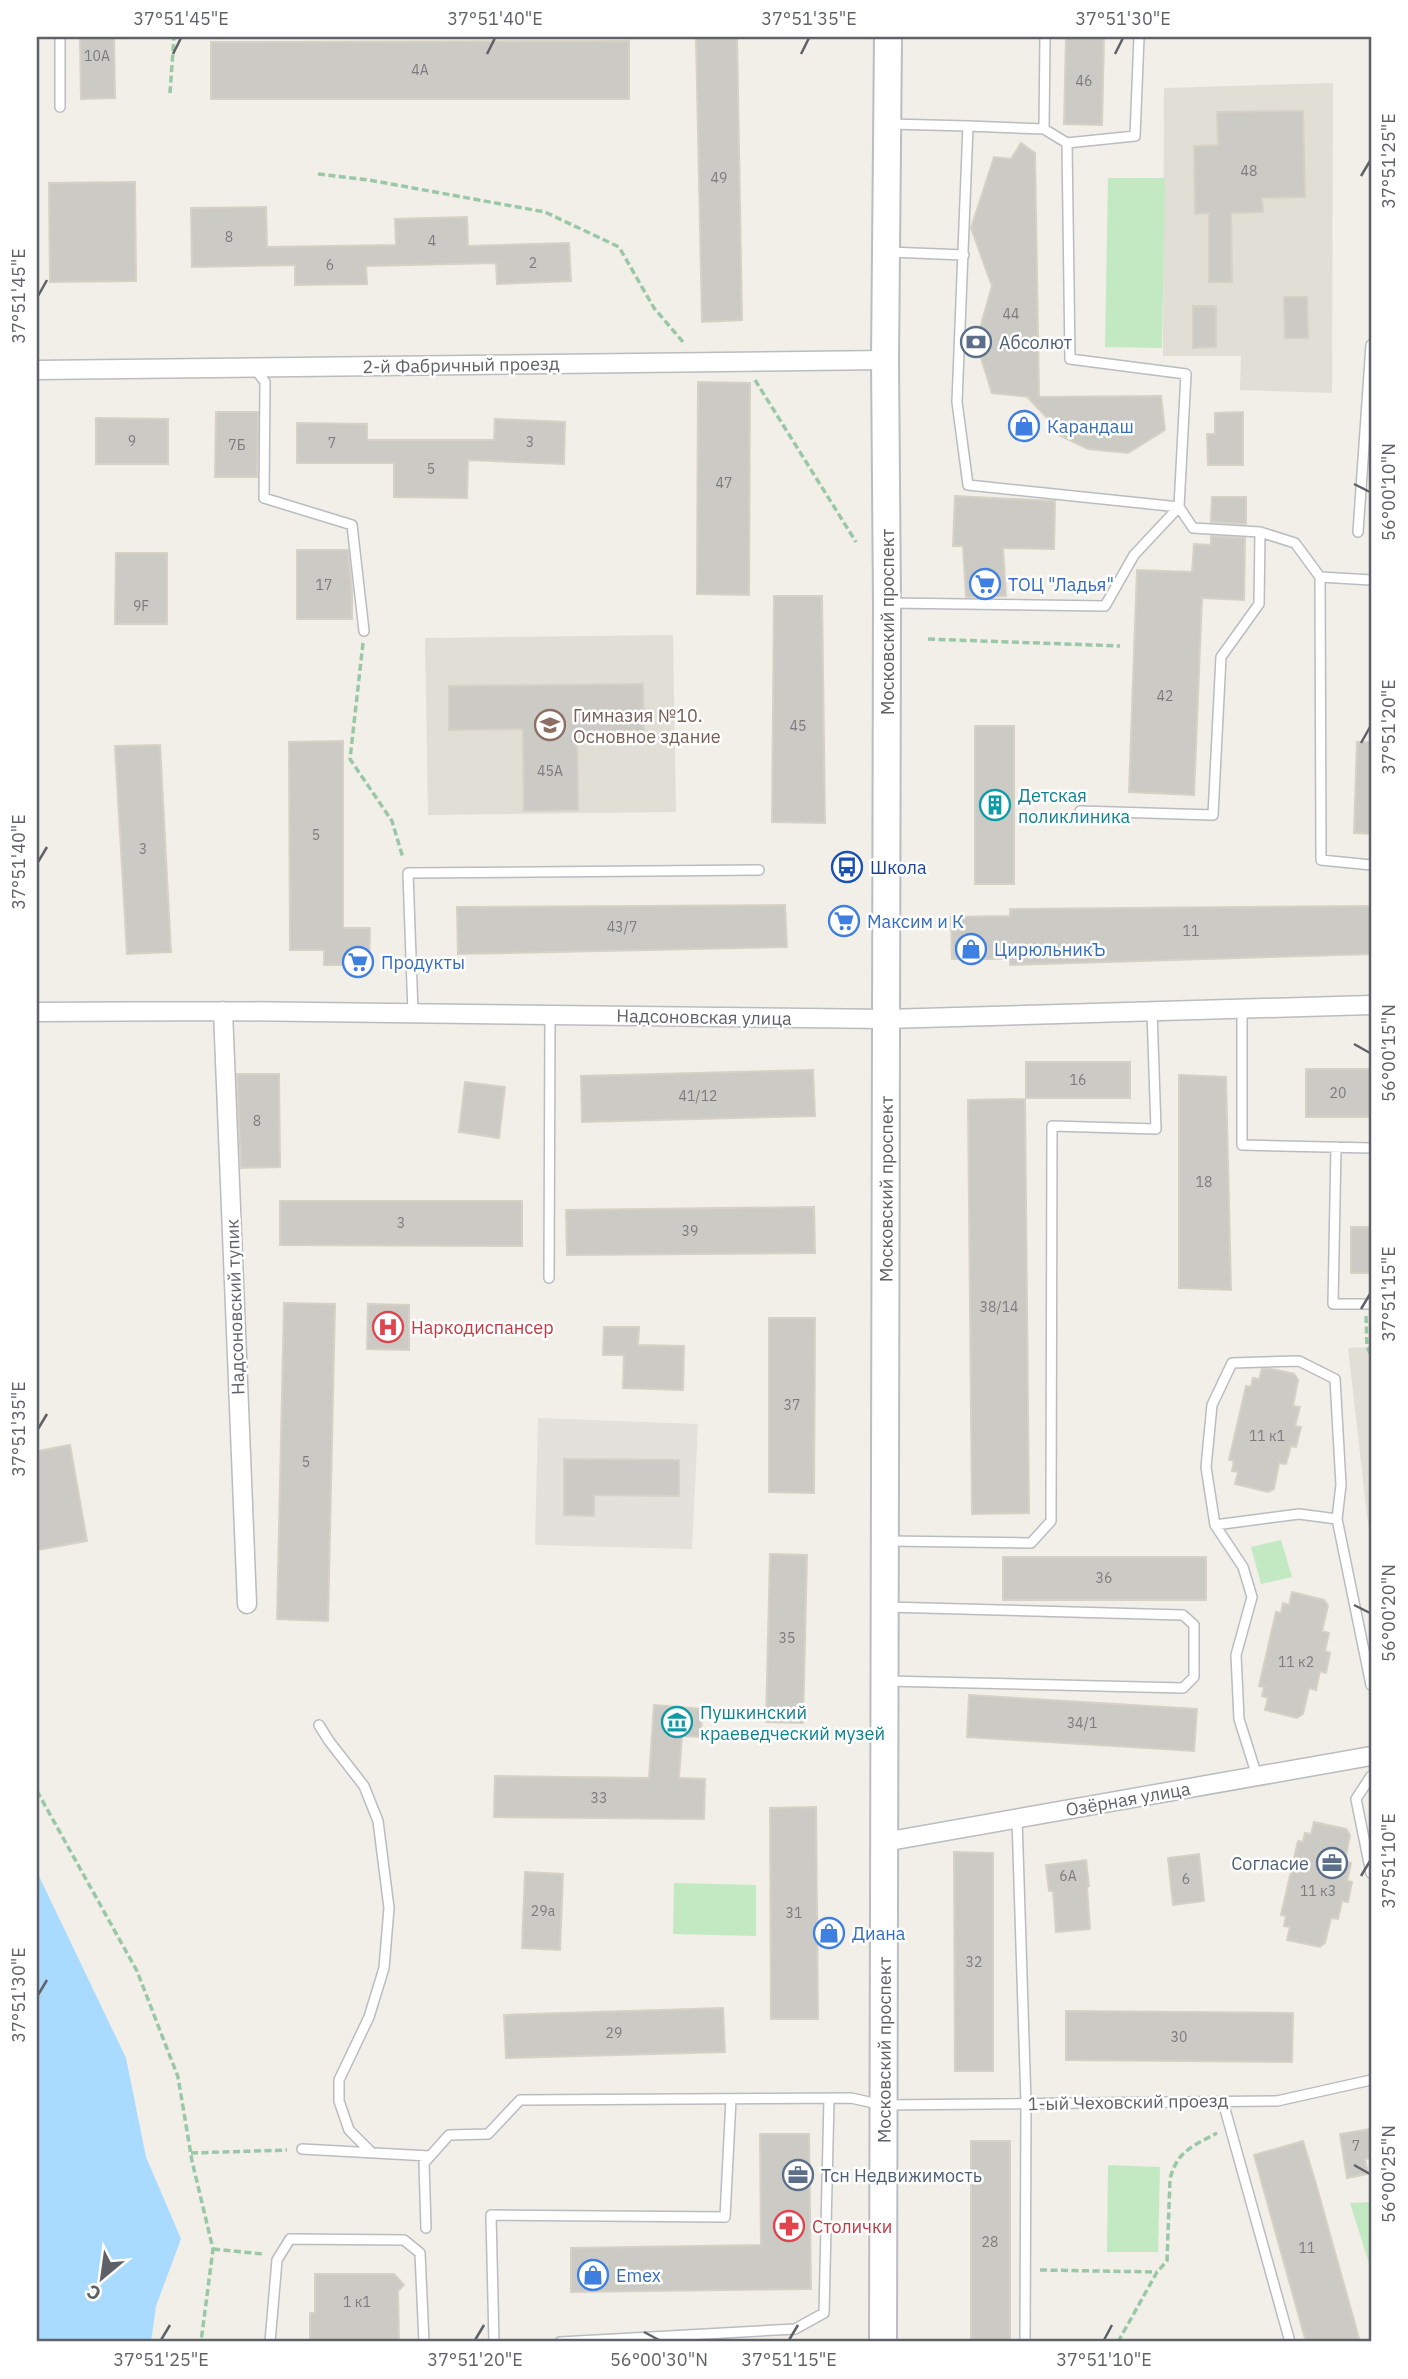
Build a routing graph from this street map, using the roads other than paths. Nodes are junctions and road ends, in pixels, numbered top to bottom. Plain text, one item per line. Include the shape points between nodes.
1 (60, 37) edge
2 (888, 37) edge
3 (1045, 37) edge
4 (1139, 37) edge
5 (60, 107) dead end
6 (888, 124) junction
7 (968, 126) junction
8 (1044, 129) junction
9 (1067, 143) junction
10 (887, 252) junction
11 (964, 255) junction
12 (1371, 345) edge
13 (886, 360) junction
14 (253, 368) junction
15 (37, 370) edge
16 (1179, 507) junction
17 (1358, 532) dead end
18 (1260, 533) junction
19 (1320, 577) junction
20 (1371, 580) edge
21 (887, 603) junction
22 (364, 631) road end
23 (1080, 811) dead end
24 (1371, 864) edge
25 (758, 870) dead end
26 (1371, 1005) edge
27 (1242, 1009) junction
28 (223, 1011) junction
29 (37, 1012) edge
30 (1152, 1012) junction
31 (413, 1013) junction
32 (550, 1015) junction
33 (886, 1018) junction
34 (1336, 1147) junction
35 (1371, 1148) edge
36 (549, 1278) dead end
37 (1369, 1304) edge
38 (1337, 1519) junction
39 (1215, 1525) junction
40 (885, 1541) junction
41 (247, 1604) dead end
42 (884, 1607) junction
43 (884, 1681) junction
44 (1371, 1685) edge
45 (319, 1725) dead end
46 (1371, 1756) edge
47 (1257, 1776) junction
48 (1371, 1776) edge
49 (1017, 1818) junction
50 (884, 1842) junction
51 (1371, 1873) edge
52 (1371, 2080) edge
53 (731, 2099) junction
54 (828, 2099) junction
55 (1223, 2102) junction
56 (1026, 2103) junction
57 (883, 2105) junction
58 (302, 2149) road end
59 (372, 2153) junction
60 (429, 2156) junction
61 (426, 2228) dead end
62 (741, 2337) edge
63 (270, 2342) edge
64 (424, 2342) edge
65 (494, 2342) edge
66 (560, 2342) edge
67 (883, 2342) edge
68 (1024, 2342) edge
69 (1290, 2342) edge

1 - 5 lane
2 - 6 main road, Московский проспект
3 - 8 lane
4 - 9 lane via 1135,136
6 - 7 lane
6 - 10 main road, Московский проспект
7 - 8 lane
7 - 11 lane
8 - 9 lane
9 - 16 lane via 1070,359 1186,374
10 - 11 lane
10 - 13 main road, Московский проспект
11 - 16 lane via 957,402 968,485
12 - 17 lane
13 - 14 street, 2-й Фабричный проезд
13 - 21 main road, Московский проспект
14 - 15 street, 2-й Фабричный проезд
14 - 22 lane via 265,382 264,498 352,525
16 - 18 lane via 1193,528
16 - 21 lane via 1134,555 1105,606
18 - 19 lane via 1295,543
18 - 23 lane via 1259,604 1221,657 1213,816
19 - 20 lane
19 - 24 lane via 1321,860
21 - 33 main road, Московский проспект
25 - 31 lane via 408,873
26 - 27 street, Надсоновская улица
27 - 30 street, Надсоновская улица
27 - 34 lane via 1242,1146
28 - 29 street, Надсоновская улица
28 - 31 street, Надсоновская улица
28 - 41 street, Надсоновский тупик
30 - 33 street, Надсоновская улица
30 - 40 lane via 1156,1129 1052,1126 1051,1521 1031,1543
31 - 32 street, Надсоновская улица
32 - 33 street, Надсоновская улица
32 - 36 lane
33 - 40 main road, Московский проспект
34 - 35 lane
34 - 37 lane via 1333,1304
38 - 39 lane via 1300,1514
38 - 39 lane via 1341,1485 1335,1379 1299,1361 1232,1363 1212,1405 1206,1467
38 - 44 lane
39 - 47 lane via 1243,1567 1252,1597 1236,1656 1239,1719
40 - 42 main road, Московский проспект
42 - 43 main road, Московский проспект
42 - 43 lane via 1183,1615 1194,1625 1194,1677 1184,1688
43 - 50 main road, Московский проспект
45 - 59 lane via 364,1786 378,1822 388,1908 384,1968 369,2017 339,2080 339,2101 349,2130
46 - 47 street, Озёрная улица
47 - 49 street, Озёрная улица
48 - 51 lane via 1356,1799
49 - 50 street, Озёрная улица
49 - 56 lane
50 - 57 main road, Московский проспект
52 - 55 lane, 1-ый Чеховский проезд via 1277,2101
53 - 54 lane, 1-ый Чеховский проезд
53 - 60 lane, 1-ый Чеховский проезд via 520,2099 488,2134 449,2135
53 - 65 lane via 725,2217 491,2215
54 - 57 lane, 1-ый Чеховский проезд
54 - 62 lane via 824,2313 795,2329
55 - 56 lane, 1-ый Чеховский проезд
55 - 69 lane
56 - 57 lane, 1-ый Чеховский проезд
56 - 68 lane
57 - 67 main road, Московский проспект
58 - 59 lane
59 - 60 lane
60 - 61 lane via 424,2163
62 - 66 lane
63 - 64 lane via 276,2260 290,2239 404,2239 421,2253

